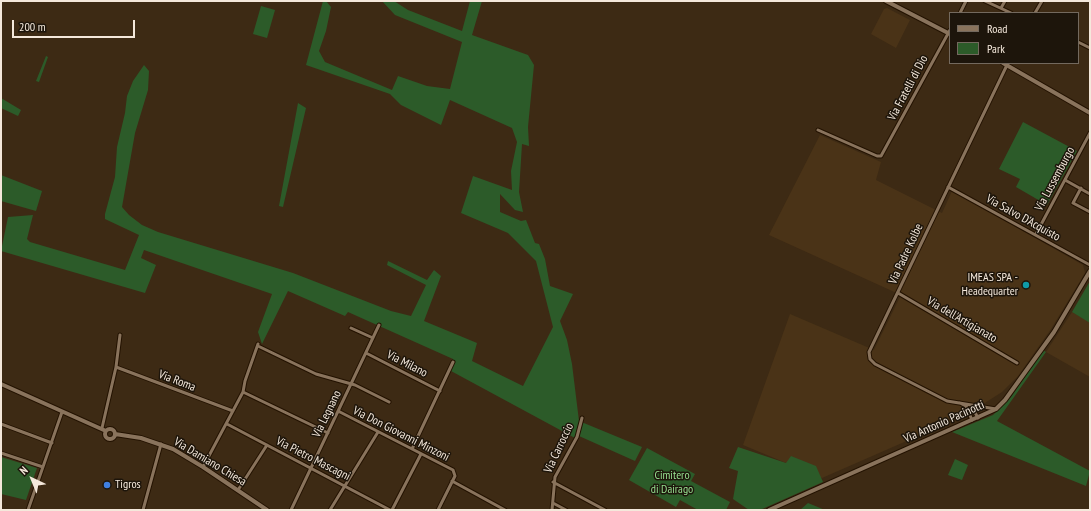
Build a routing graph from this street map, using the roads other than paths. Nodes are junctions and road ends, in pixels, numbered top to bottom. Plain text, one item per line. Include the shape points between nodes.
1 (886, 1) edge
2 (966, 1) edge
3 (984, 1) edge
4 (1005, 1) edge
5 (1042, 1) edge
6 (1001, 8) junction
7 (960, 12) edge
8 (1009, 12) edge
9 (1036, 12) edge
10 (949, 33) edge
11 (1079, 42) edge
12 (1090, 48) edge
13 (1006, 64) edge
14 (1090, 113) edge
15 (818, 130) dead end
16 (1090, 133) edge
17 (1065, 180) junction
18 (948, 187) junction
19 (1081, 188) junction
20 (1090, 194) edge
21 (1090, 212) edge
22 (1036, 234) junction
23 (1090, 265) edge
24 (1090, 271) edge
25 (898, 293) junction
26 (379, 325) dead end
27 (351, 328) dead end
28 (120, 335) dead end
29 (373, 338) junction
30 (366, 354) junction
31 (453, 362) dead end
32 (1017, 363) dead end
33 (116, 367) junction
34 (1, 384) edge
35 (351, 384) junction
36 (440, 391) junction
37 (243, 392) junction
38 (389, 402) dead end
39 (960, 403) junction
40 (970, 404) junction
41 (996, 409) junction
42 (338, 411) junction
43 (62, 412) junction
44 (233, 412) junction
45 (582, 418) dead end
46 (978, 418) junction
47 (972, 420) junction
48 (1, 424) edge
49 (226, 424) junction
50 (102, 428) junction
51 (106, 431) junction
52 (378, 432) junction
53 (328, 433) junction
54 (115, 434) junction
55 (52, 443) junction
56 (161, 444) junction
57 (267, 445) junction
58 (412, 449) junction
59 (1, 453) edge
60 (421, 454) junction
61 (203, 466) junction
62 (43, 467) junction
63 (311, 468) junction
64 (452, 481) junction
65 (553, 482) junction
66 (345, 485) junction
67 (238, 490) junction
68 (553, 503) junction
69 (28, 510) edge
70 (143, 510) edge
71 (267, 510) edge
72 (290, 510) edge
73 (330, 510) edge
74 (391, 510) edge
75 (438, 510) edge
76 (505, 510) edge
77 (552, 510) edge
78 (566, 510) edge
79 (605, 510) edge
80 (769, 510) edge

1 - 10 street
2 - 7 street
3 - 6 street
4 - 6 street
5 - 9 street
6 - 8 street
10 - 15 street, Via Fratelli di Dio via 881,156
11 - 12 street
13 - 14 street
13 - 18 street, Via Padre Kolbe
16 - 17 street, Via Lussemburgo
17 - 19 street
17 - 22 street, Via Lussemburgo
18 - 22 street, Via Salvo D'Acquisto
18 - 25 street, Via Padre Kolbe
19 - 20 street
19 - 21 street via 1073,203
22 - 23 street, Via Salvo D'Acquisto
24 - 41 street, Via Antonio Pacinotti via 1054,332
25 - 32 street, Via dell'Artigianato
25 - 39 street, Via Padre Kolbe via 869,352 870,359 947,401
26 - 29 street, Via Legnano
27 - 29 street
28 - 33 street
29 - 30 street, Via Legnano
30 - 35 street, Via Legnano
30 - 36 street, Via Milano
31 - 36 street
33 - 44 street, Via Roma
33 - 50 street
34 - 43 street
35 - 37 street via 316,374 258,345
35 - 38 street
35 - 42 street, Via Legnano
36 - 58 street
37 - 44 street
37 - 53 street
39 - 40 street, Via Padre Kolbe
39 - 47 street via 966,406
40 - 41 street, Via Padre Kolbe
40 - 46 street
41 - 46 street, Via Antonio Pacinotti
42 - 52 street, Via Don Giovanni Minzoni
42 - 53 street, Via Legnano
43 - 50 street
43 - 55 street
44 - 49 street
45 - 65 street, Via Carroccio via 577,437
46 - 47 street, Via Antonio Pacinotti
47 - 80 street, Via Antonio Pacinotti
48 - 55 street
49 - 57 street, Via Pietro Mascagni
49 - 61 street
50 - 51 street
51 - 54 street via 112,430
51 - 54 street via 109,439
52 - 58 street, Via Don Giovanni Minzoni
52 - 66 street
53 - 63 street, Via Legnano
54 - 56 street, Via Damiano Chiesa
55 - 62 street
56 - 61 street, Via Damiano Chiesa
56 - 70 street
57 - 63 street, Via Pietro Mascagni
57 - 67 street
58 - 60 street, Via Don Giovanni Minzoni
59 - 62 street
60 - 64 street, Via Don Giovanni Minzoni via 453,470 455,473
60 - 74 street
61 - 67 street, Via Damiano Chiesa
62 - 69 street
63 - 66 street, Via Pietro Mascagni
63 - 72 street, Via Legnano
64 - 75 street
64 - 76 street
65 - 68 street, Via Carroccio
65 - 79 street
66 - 73 street
66 - 74 street, Via Pietro Mascagni
67 - 71 street, Via Damiano Chiesa
68 - 77 street, Via Carroccio
68 - 78 street

